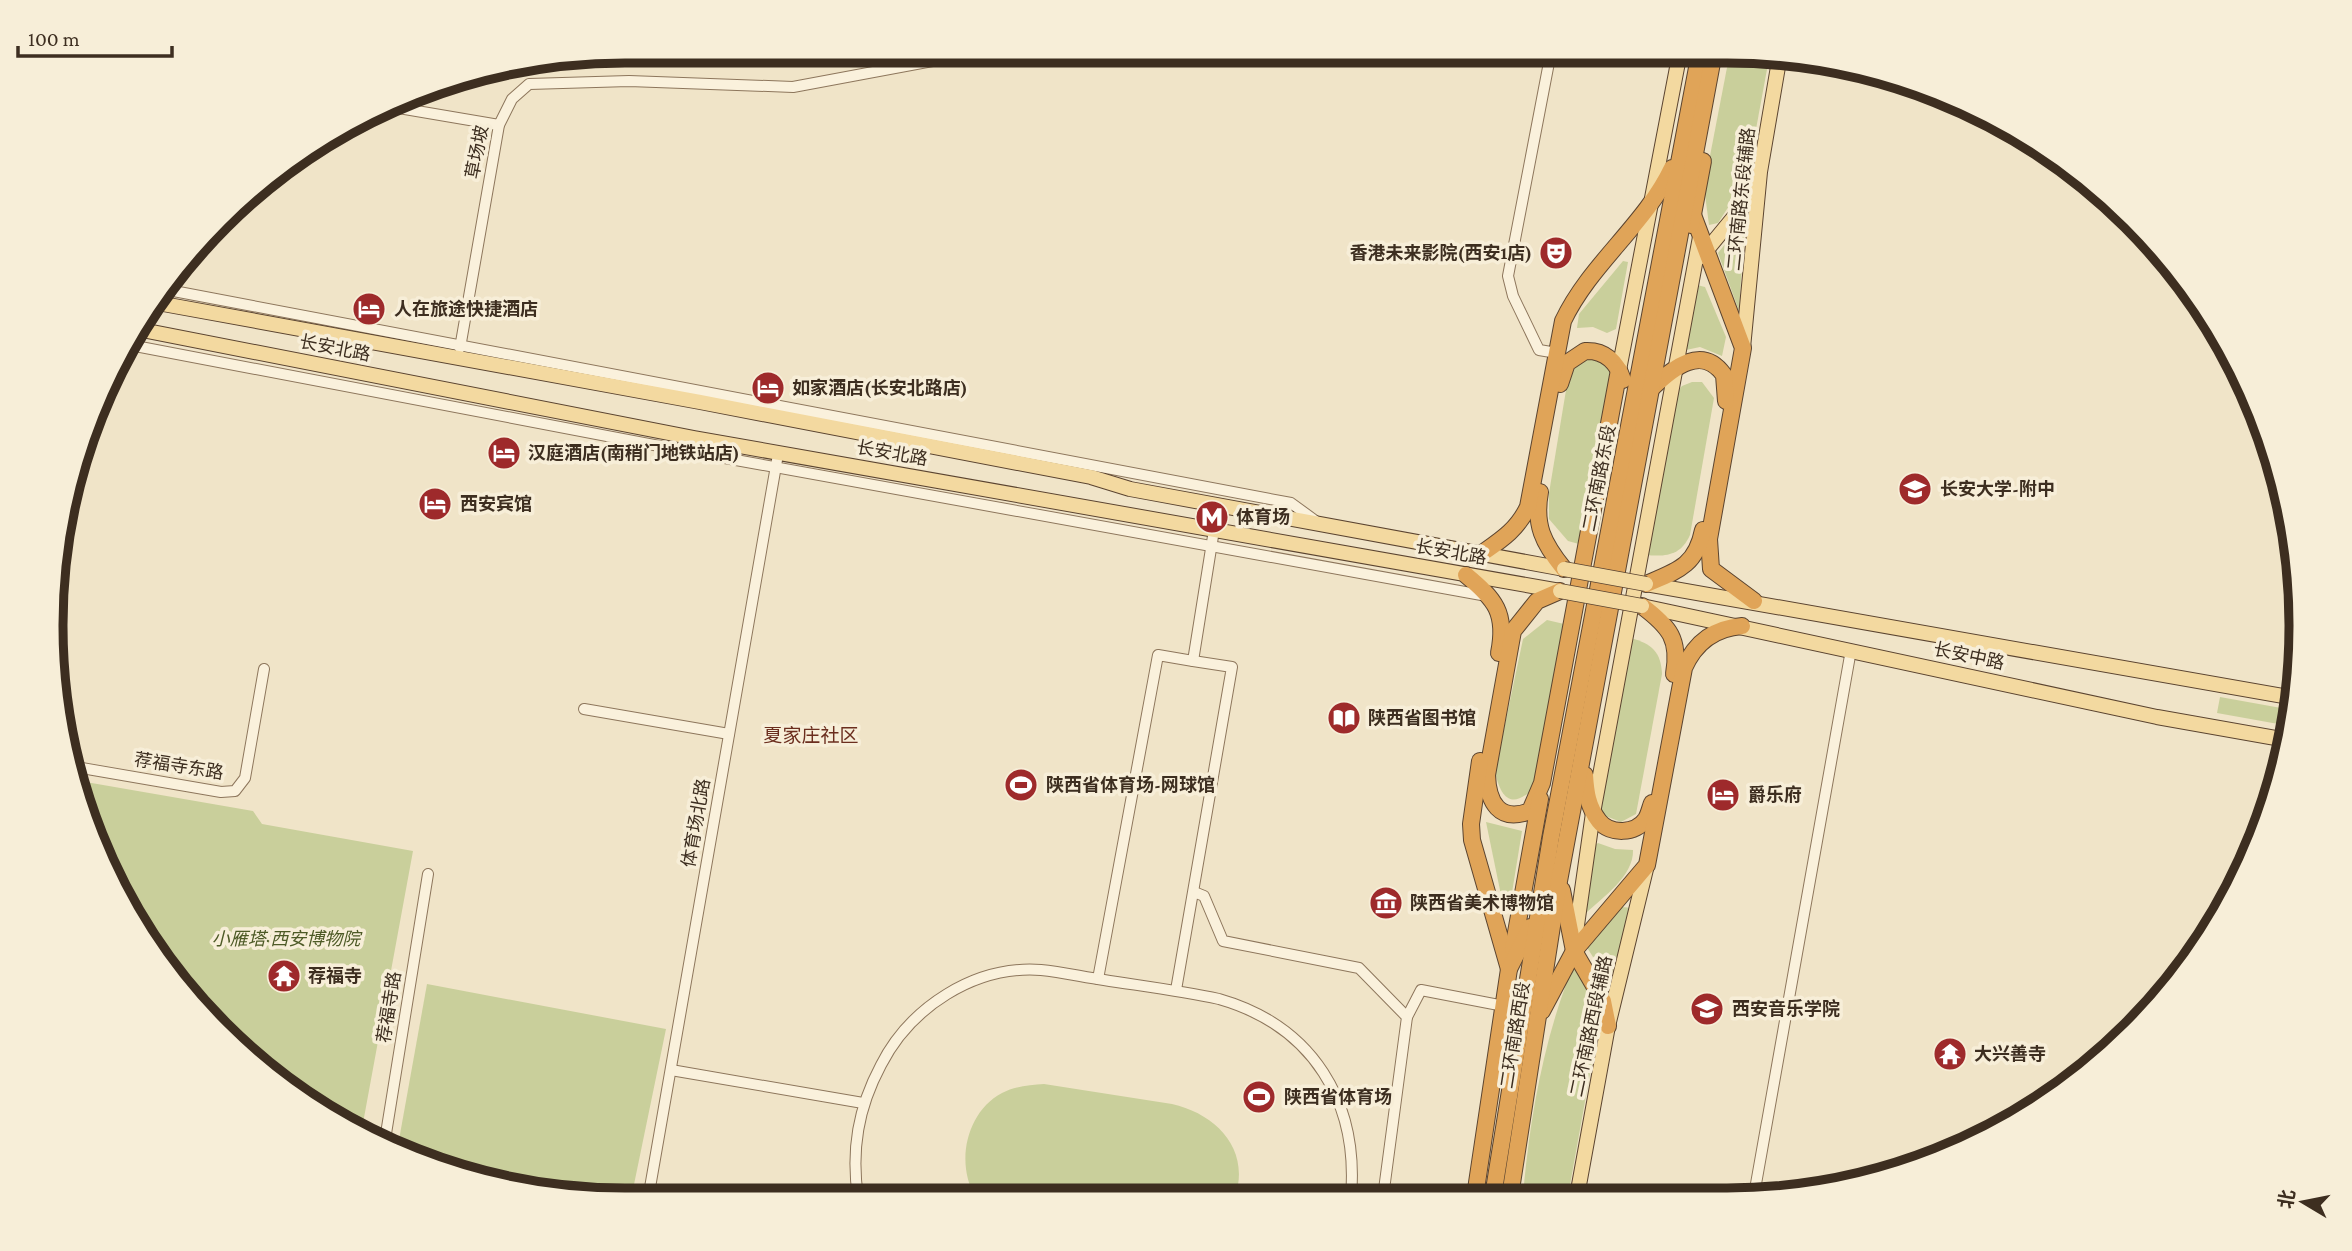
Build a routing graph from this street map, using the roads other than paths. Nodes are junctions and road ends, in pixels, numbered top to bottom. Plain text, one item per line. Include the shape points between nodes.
1 (922, 63) edge
2 (1549, 63) edge
3 (1678, 63) edge
4 (1698, 63) edge
5 (1712, 63) edge
6 (1722, 63) edge
7 (1778, 66) edge
8 (1703, 108) junction
9 (404, 109) edge
10 (499, 125) junction
11 (1681, 150) junction
12 (1704, 152) junction
13 (1758, 188) junction
14 (1649, 208) junction
15 (1693, 215) junction
16 (1703, 244) junction
17 (173, 291) edge
18 (164, 304) edge
19 (146, 332) edge
20 (137, 346) edge
21 (1743, 348) junction
22 (459, 351) junction
23 (1557, 354) junction
24 (1675, 368) junction
25 (1619, 370) junction
26 (1656, 385) junction
27 (1631, 413) junction
28 (778, 459) junction
29 (1213, 537) junction
30 (1481, 554) junction
31 (1564, 569) junction
32 (1466, 575) junction
33 (1646, 584) junction
34 (1560, 591) junction
35 (1491, 597) junction
36 (1754, 601) junction
37 (1642, 606) junction
38 (1742, 626) junction
39 (1850, 650) junction
40 (1193, 661) junction
41 (264, 669) dead end
42 (2284, 696) edge
43 (584, 709) dead end
44 (729, 734) junction
45 (2277, 738) edge
46 (1584, 750) junction
47 (81, 767) edge
48 (1542, 783) junction
49 (1593, 813) junction
50 (1647, 865) junction
51 (428, 874) dead end
52 (1559, 881) junction
53 (1194, 892) junction
54 (1538, 912) junction
55 (1574, 951) junction
56 (1509, 969) junction
57 (1098, 979) junction
58 (1176, 990) junction
59 (1504, 1006) junction
60 (1407, 1017) junction
61 (1536, 1022) junction
62 (1608, 1026) junction
63 (671, 1070) junction
64 (863, 1103) junction
65 (386, 1134) edge
66 (1755, 1187) edge
67 (650, 1188) edge
68 (856, 1188) edge
69 (1352, 1188) edge
70 (1384, 1188) edge
71 (1476, 1188) edge
72 (1492, 1188) edge
73 (1512, 1188) edge
74 (1578, 1188) edge

1 - 10 street, 草场坡 via 793,87 629,81 529,84 512,99
2 - 23 street via 1508,276 1539,350
3 - 14 main road
4 - 11 highway, 二环南路东段
5 - 8 highway, 二环南路东段
6 - 12 highway
7 - 13 main road, 二环南路东段辅路
8 - 12 highway
8 - 26 highway, 二环南路东段
9 - 10 street
10 - 22 street, 草场坡
11 - 14 highway
11 - 27 highway, 二环南路东段
12 - 15 highway
13 - 16 main road
13 - 21 main road, 二环南路东段辅路
14 - 23 highway via 1572,303 1563,321
14 - 25 main road
15 - 16 highway
15 - 26 highway
16 - 21 highway
16 - 24 main road
17 - 22 street
18 - 22 main road, 长安北路
19 - 28 main road, 长安北路
20 - 28 street
21 - 36 highway via 1709,555 1711,569
22 - 30 main road, 长安北路 via 1091,477 1130,489
23 - 30 highway via 1528,507 1510,534
24 - 26 highway
24 - 33 highway via 1693,359 1712,362 1724,374 1726,396 1696,555 1679,569
24 - 49 main road
25 - 27 highway
25 - 31 highway via 1604,354 1586,351 1567,363 1562,373 1537,508 1538,530
25 - 48 highway
26 - 46 highway, 二环南路东段
27 - 54 highway, 二环南路东段
28 - 29 main road, 长安北路
28 - 44 street, 体育场北路
29 - 32 main road, 长安北路
29 - 35 street
29 - 40 street
30 - 31 main road, 长安北路
31 - 33 main road, 长安北路, bridge
32 - 34 main road, 长安北路
32 - 35 highway
33 - 36 main road, 长安中路
34 - 37 main road, 长安北路, bridge
34 - 48 highway via 1537,601 1513,632 1487,775 1492,804 1519,815 1530,811
35 - 56 highway via 1502,624 1502,641 1471,824
36 - 42 main road, 长安中路
37 - 38 main road, 长安中路
37 - 49 highway via 1662,623 1678,651 1652,801 1646,819 1634,830 1615,831
38 - 39 main road, 长安中路
38 - 50 highway via 1722,627 1692,651 1684,668
39 - 45 main road, 长安中路
39 - 66 street
40 - 53 street via 1232,667
40 - 57 street via 1157,656
41 - 47 street, 荐福寺东路 via 245,778 235,790 221,792
43 - 44 street
44 - 63 street, 体育场北路
46 - 49 highway via 1586,797
46 - 52 highway, 二环南路东段
48 - 56 highway
49 - 55 main road
50 - 55 highway
50 - 62 main road, 二环南路西段辅路
51 - 65 street, 荐福寺路
52 - 55 highway
52 - 61 highway, 二环南路西段
53 - 58 street
53 - 60 street via 1205,896 1223,941 1359,968
54 - 56 highway
54 - 72 highway, 二环南路西段
55 - 61 highway
55 - 62 highway via 1603,1001
56 - 59 highway
57 - 58 street
57 - 64 street via 1038,970 959,986 925,1008 894,1039
58 - 69 street via 1246,1007 1278,1027 1318,1064 1348,1123
59 - 60 street via 1421,989
59 - 71 highway
60 - 70 street
61 - 73 highway, 二环南路西段
62 - 74 main road, 二环南路西段辅路
63 - 64 street
63 - 67 street, 体育场北路
64 - 68 street via 855,1140

